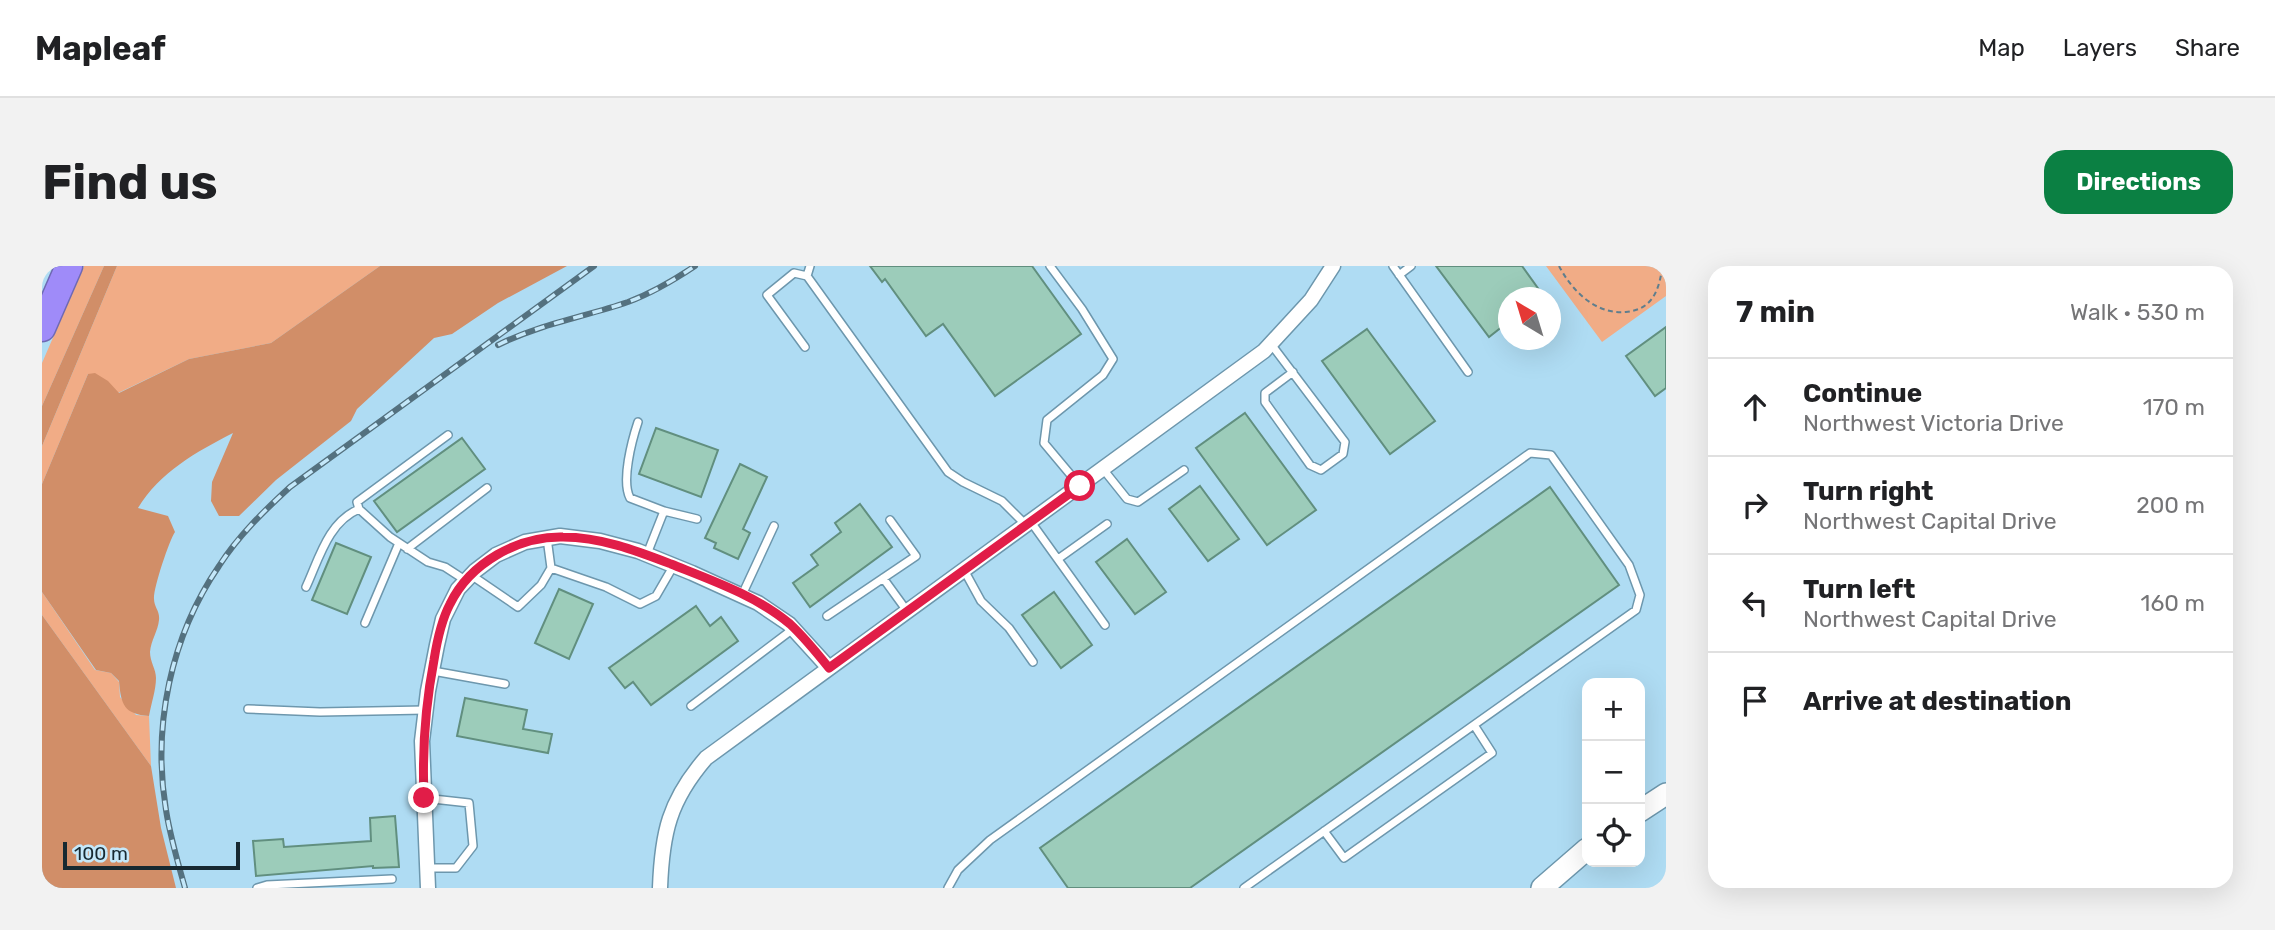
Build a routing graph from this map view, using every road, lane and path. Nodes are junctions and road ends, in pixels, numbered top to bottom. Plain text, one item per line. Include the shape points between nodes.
1 (69, 266) edge
2 (810, 266) edge
3 (1050, 266) edge
4 (1334, 266) edge
5 (1393, 266) edge
6 (1411, 266) edge
7 (1559, 266) edge
8 (1663, 266) edge
9 (1399, 275) junction
10 (807, 276) junction
11 (42, 328) edge
12 (1271, 344) junction
13 (805, 347) dead end
14 (1293, 372) junction
15 (1468, 372) dead end
16 (638, 422) dead end
17 (448, 435) dead end
18 (1103, 469) junction
19 (1184, 470) dead end
20 (1080, 486) junction
21 (487, 488) dead end
22 (359, 509) junction
23 (664, 511) junction
24 (697, 519) dead end
25 (890, 520) dead end
26 (1029, 524) junction
27 (1107, 524) dead end
28 (774, 526) dead end
29 (547, 538) junction
30 (399, 543) junction
31 (407, 549) junction
32 (647, 555) junction
33 (1058, 559) junction
34 (674, 565) junction
35 (551, 568) junction
36 (964, 570) junction
37 (469, 578) junction
38 (883, 578) junction
39 (306, 587) dead end
40 (742, 596) junction
41 (907, 611) junction
42 (827, 616) dead end
43 (365, 622) dead end
44 (1105, 625) dead end
45 (793, 628) junction
46 (1033, 662) dead end
47 (829, 668) junction
48 (432, 670) junction
49 (505, 684) dead end
50 (691, 706) dead end
51 (248, 709) dead end
52 (426, 710) junction
53 (1474, 725) junction
54 (1666, 794) edge
55 (424, 798) junction
56 (1645, 808) edge
57 (1324, 831) junction
58 (1582, 853) edge
59 (427, 868) junction
60 (391, 879) dead end
61 (257, 888) edge
62 (428, 888) edge
63 (660, 888) edge
64 (948, 888) edge
65 (1244, 888) edge
66 (1542, 888) edge

1 - 11 highway
2 - 10 lane
3 - 20 lane via 1113,359 1102,375 1047,420 1044,443
4 - 12 street
5 - 9 lane
6 - 9 lane
7 - 8 path via 1566,279 1596,307 1620,312 1635,310 1651,300
9 - 15 lane
10 - 13 lane via 794,273 767,295
10 - 26 lane via 948,472 1002,501
12 - 14 lane
12 - 18 street
14 - 14 lane via 1345,442 1343,454 1321,470 1310,465 1265,402 1265,393
16 - 23 lane via 627,493
17 - 22 lane via 360,498
18 - 19 lane via 1126,499 1138,502
18 - 20 street
20 - 26 street
21 - 31 lane
22 - 30 lane
22 - 39 lane via 334,527
23 - 24 lane
23 - 32 lane
25 - 38 lane via 916,556
26 - 33 lane
26 - 36 street
27 - 33 lane
28 - 40 lane
29 - 32 street via 600,541
29 - 35 lane
29 - 37 street via 510,548
30 - 31 lane
30 - 43 lane
31 - 37 lane
32 - 34 street
33 - 44 lane
34 - 35 lane via 656,596 640,604
34 - 40 street
35 - 37 lane via 518,607
36 - 41 street
36 - 46 lane via 981,601 1009,628
37 - 48 street via 443,619
38 - 41 lane
38 - 42 lane
40 - 45 street
41 - 47 street
45 - 47 street
45 - 50 lane
47 - 63 street via 717,748 697,768 668,818
48 - 49 lane
48 - 52 street
51 - 52 lane
52 - 55 street
53 - 57 lane
53 - 57 lane via 1492,753 1344,858
53 - 64 lane via 1636,610 1640,595 1629,565 1551,455 1530,453 990,840 958,870
54 - 56 street
55 - 59 street
55 - 59 lane via 469,803 472,846 456,868
57 - 65 lane
58 - 66 street
59 - 62 street
60 - 61 lane

